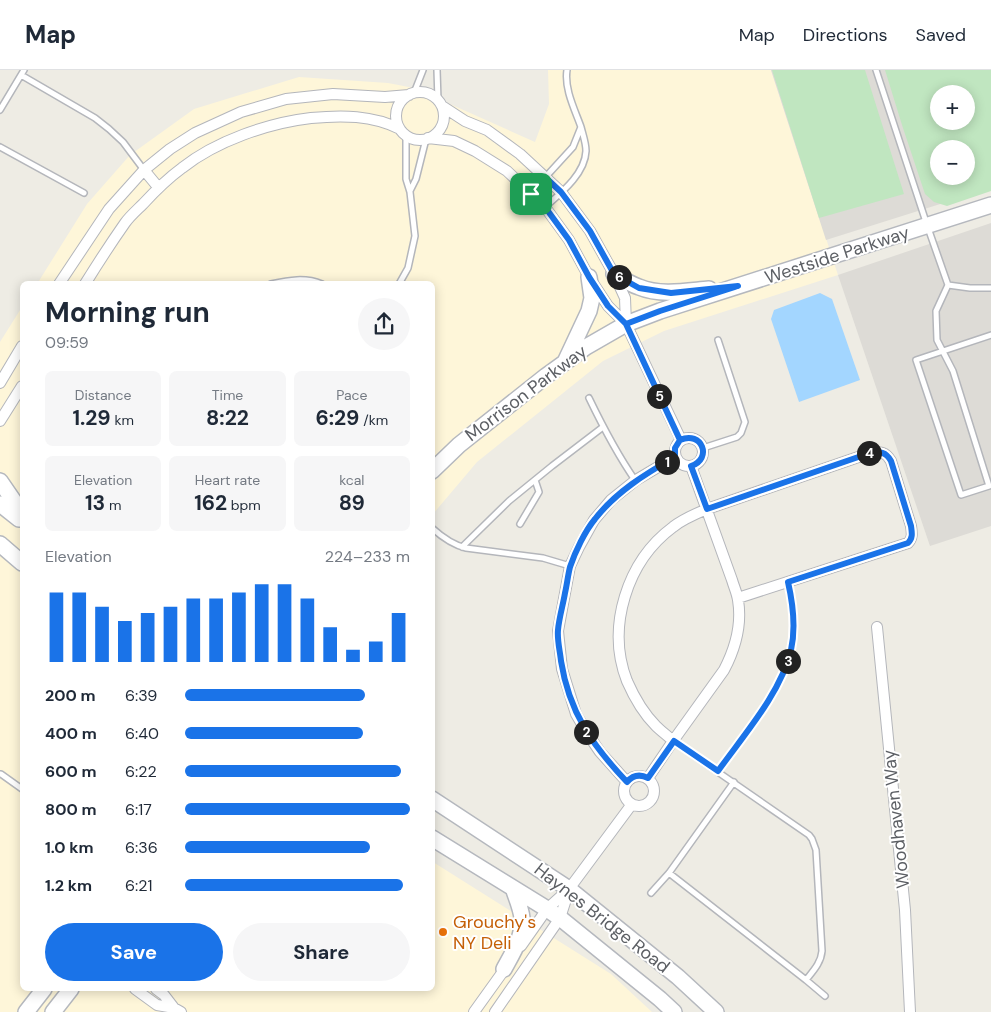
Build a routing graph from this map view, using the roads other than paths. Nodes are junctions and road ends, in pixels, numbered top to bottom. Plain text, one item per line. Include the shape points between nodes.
1 (423, 70) edge
2 (437, 70) edge
3 (567, 70) edge
4 (876, 70) edge
5 (22, 73) edge
6 (412, 94) junction
7 (440, 103) junction
8 (0, 110) edge
9 (582, 127) junction
10 (403, 132) junction
11 (427, 138) junction
12 (0, 147) edge
13 (144, 170) junction
14 (546, 178) junction
15 (158, 187) junction
16 (410, 192) junction
17 (561, 192) junction
18 (84, 193) dead end
19 (531, 194) junction
20 (991, 205) edge
21 (545, 207) junction
22 (927, 225) junction
23 (614, 274) junction
24 (589, 277) junction
25 (61, 281) edge
26 (87, 281) edge
27 (286, 281) edge
28 (314, 281) edge
29 (401, 281) edge
30 (948, 285) junction
31 (738, 286) junction
32 (991, 288) edge
33 (626, 324) junction
34 (991, 335) edge
35 (718, 340) dead end
36 (20, 349) edge
37 (942, 351) junction
38 (565, 362) junction
39 (0, 383) edge
40 (20, 389) edge
41 (589, 398) dead end
42 (0, 421) edge
43 (603, 427) junction
44 (680, 440) junction
45 (703, 448) junction
46 (675, 457) junction
47 (691, 466) junction
48 (435, 468) edge
49 (535, 480) junction
50 (636, 480) junction
51 (0, 481) edge
52 (990, 486) edge
53 (0, 504) edge
54 (707, 509) junction
55 (20, 510) edge
56 (20, 520) edge
57 (520, 524) dead end
58 (435, 530) edge
59 (0, 544) edge
60 (462, 547) junction
61 (20, 561) edge
62 (570, 566) junction
63 (788, 582) junction
64 (738, 598) junction
65 (877, 627) dead end
66 (674, 741) junction
67 (718, 771) junction
68 (0, 774) edge
69 (648, 778) junction
70 (627, 782) junction
71 (734, 782) junction
72 (20, 788) edge
73 (435, 800) edge
74 (632, 804) junction
75 (435, 840) edge
76 (669, 873) junction
77 (512, 888) junction
78 (570, 889) junction
79 (652, 893) dead end
80 (547, 909) junction
81 (560, 918) junction
82 (504, 969) junction
83 (806, 980) junction
84 (42, 991) edge
85 (69, 991) edge
86 (138, 991) edge
87 (159, 991) edge
88 (825, 996) dead end
89 (177, 1010) edge
90 (26, 1012) edge
91 (53, 1012) edge
92 (474, 1012) edge
93 (495, 1012) edge
94 (674, 1012) edge
95 (716, 1012) edge
96 (910, 1012) edge

1 - 6 lane
2 - 7 lane
3 - 9 lane via 569,94
4 - 22 lane
5 - 8 lane
5 - 13 lane via 109,129
6 - 7 street via 424,92
6 - 10 street via 402,100 396,114
6 - 13 street via 385,97 333,94 286,99 241,112 195,133
7 - 11 street via 443,122 435,134
7 - 14 street via 465,121 487,130
9 - 14 lane via 572,147
9 - 17 lane via 585,157 580,170
10 - 11 street via 412,138
10 - 15 street via 371,118 334,116 290,120 248,132 212,149 183,166
10 - 16 lane
11 - 16 lane
11 - 19 street via 454,142 475,151 507,171
12 - 18 lane
13 - 15 street
13 - 25 street via 109,209
14 - 17 street
14 - 19 lane
15 - 26 street via 126,222
16 - 29 lane via 415,236 408,268
17 - 21 lane
17 - 23 street via 590,231
19 - 21 street
20 - 22 main road, Westside Parkway
21 - 24 street via 569,240
22 - 30 lane
22 - 31 main road, Westside Parkway
23 - 31 main road via 639,288 671,293
23 - 33 street via 625,298
24 - 33 street via 608,306
24 - 38 main road via 592,298 589,311
27 - 28 lane
30 - 32 lane
30 - 37 lane via 936,311 937,340
31 - 33 main road, Westside Parkway
33 - 38 main road, Morrison Parkway
33 - 44 street
34 - 37 lane
35 - 45 lane via 745,422 741,433
36 - 39 street
37 - 52 lane via 953,371
37 - 52 lane via 916,360 960,495
38 - 48 main road, Morrison Parkway via 459,445
40 - 42 street
41 - 43 lane
43 - 49 lane
43 - 50 lane
44 - 45 street via 694,438
44 - 46 street via 675,448
45 - 47 street via 700,462
46 - 47 street via 682,464
46 - 50 street
47 - 54 street
49 - 57 lane via 539,492
49 - 60 lane
50 - 62 street via 611,500 594,520
51 - 55 main road
53 - 56 main road
54 - 63 street via 870,453 884,452 891,461 911,526 911,540
54 - 64 street
54 - 66 street via 673,527 648,550 630,584 620,624 622,665 634,696 655,725
58 - 60 lane
59 - 61 main road
60 - 62 lane via 543,558
62 - 70 street via 558,631 562,669 576,714 605,758
63 - 64 street
63 - 67 lane via 793,623 788,662 774,692
64 - 66 street via 738,627 730,658
65 - 96 street, Woodhaven Way via 905,910
66 - 67 lane
66 - 69 street
67 - 71 lane
68 - 72 lane
69 - 70 street via 634,776
69 - 74 street via 654,786 651,800 642,805
70 - 74 street via 625,796
71 - 76 lane
71 - 83 lane via 809,835 814,844 822,958
73 - 78 main road, Haynes Bridge Road
74 - 78 street
75 - 77 main road, Haynes Bridge Road
76 - 79 lane
76 - 83 lane
77 - 80 main road, Haynes Bridge Road
77 - 82 main road via 522,928
78 - 80 street
78 - 81 street
78 - 95 main road, Haynes Bridge Road
80 - 81 main road, Haynes Bridge Road
80 - 82 street
81 - 93 street
81 - 94 main road, Haynes Bridge Road
82 - 92 street
83 - 88 lane
84 - 90 main road
85 - 91 main road
86 - 89 street via 158,1005
87 - 89 street

